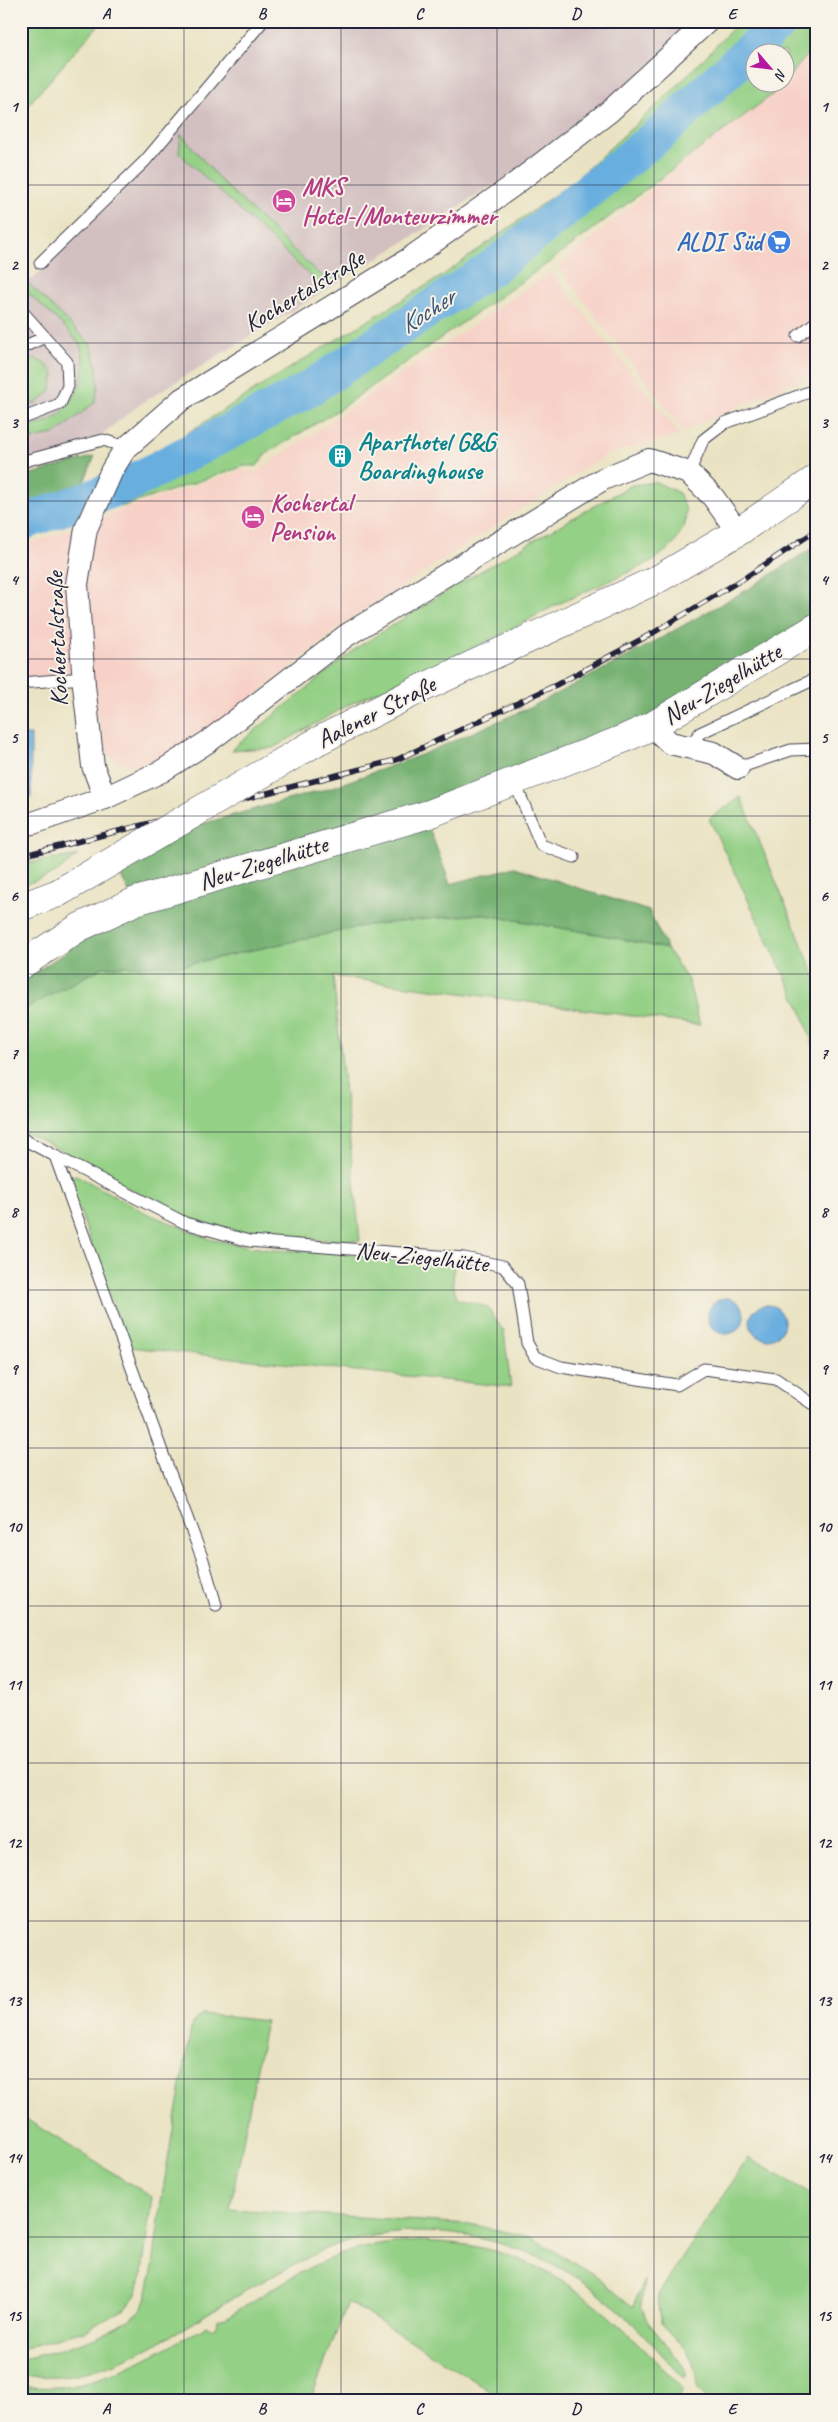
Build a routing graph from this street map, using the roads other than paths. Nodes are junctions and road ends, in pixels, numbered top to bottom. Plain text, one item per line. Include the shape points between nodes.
1 (262, 21) edge
2 (708, 21) edge
3 (40, 263) dead end
4 (21, 310) edge
5 (817, 321) edge
6 (798, 336) dead end
7 (45, 337) junction
8 (21, 348) edge
9 (817, 389) edge
10 (21, 419) edge
11 (125, 450) junction
12 (21, 462) edge
13 (689, 473) junction
14 (817, 478) edge
15 (738, 532) junction
16 (817, 627) edge
17 (83, 678) junction
18 (817, 678) edge
19 (21, 683) edge
20 (652, 726) junction
21 (688, 747) junction
22 (817, 749) edge
23 (738, 768) joint
24 (514, 781) junction
25 (105, 798) junction
26 (21, 825) edge
27 (574, 857) dead end
28 (21, 907) edge
29 (21, 966) edge
30 (21, 1138) edge
31 (55, 1156) junction
32 (817, 1404) edge
33 (216, 1606) dead end

1 - 3 lane via 145,161
2 - 11 street, Kochertalstraße via 610,111 511,187 410,259 182,399
4 - 7 lane
5 - 6 lane
7 - 8 lane
7 - 10 lane via 67,362 68,386 60,404
9 - 13 lane via 725,423 703,440
11 - 12 lane via 103,440
11 - 17 street, Kochertalstraße via 112,470 86,529 77,584
13 - 15 street via 713,496
13 - 25 street via 649,460 603,479 347,635 209,741 162,771
14 - 15 street, Aalener Straße
15 - 28 street, Aalener Straße, bridge via 658,579 418,690 318,741 58,892
16 - 20 street, Neu-Ziegelhütte
17 - 19 lane
17 - 25 street, Kochertalstraße via 92,766
18 - 21 lane, Neu-Ziegelhütte via 700,733
20 - 21 street, Neu-Ziegelhütte via 670,743
20 - 24 street, Neu-Ziegelhütte
21 - 23 street, Neu-Ziegelhütte via 714,753
22 - 23 lane, Neu-Ziegelhütte via 791,750
24 - 27 lane via 541,845
24 - 29 street, Neu-Ziegelhütte via 429,814 136,901 80,927
25 - 26 street
30 - 31 lane, Neu-Ziegelhütte
31 - 32 lane, Neu-Ziegelhütte via 185,1223 218,1234 249,1241 464,1258 503,1266 518,1284 528,1344 535,1357 561,1366 678,1385 704,1369 776,1380
31 - 33 lane via 204,1560

